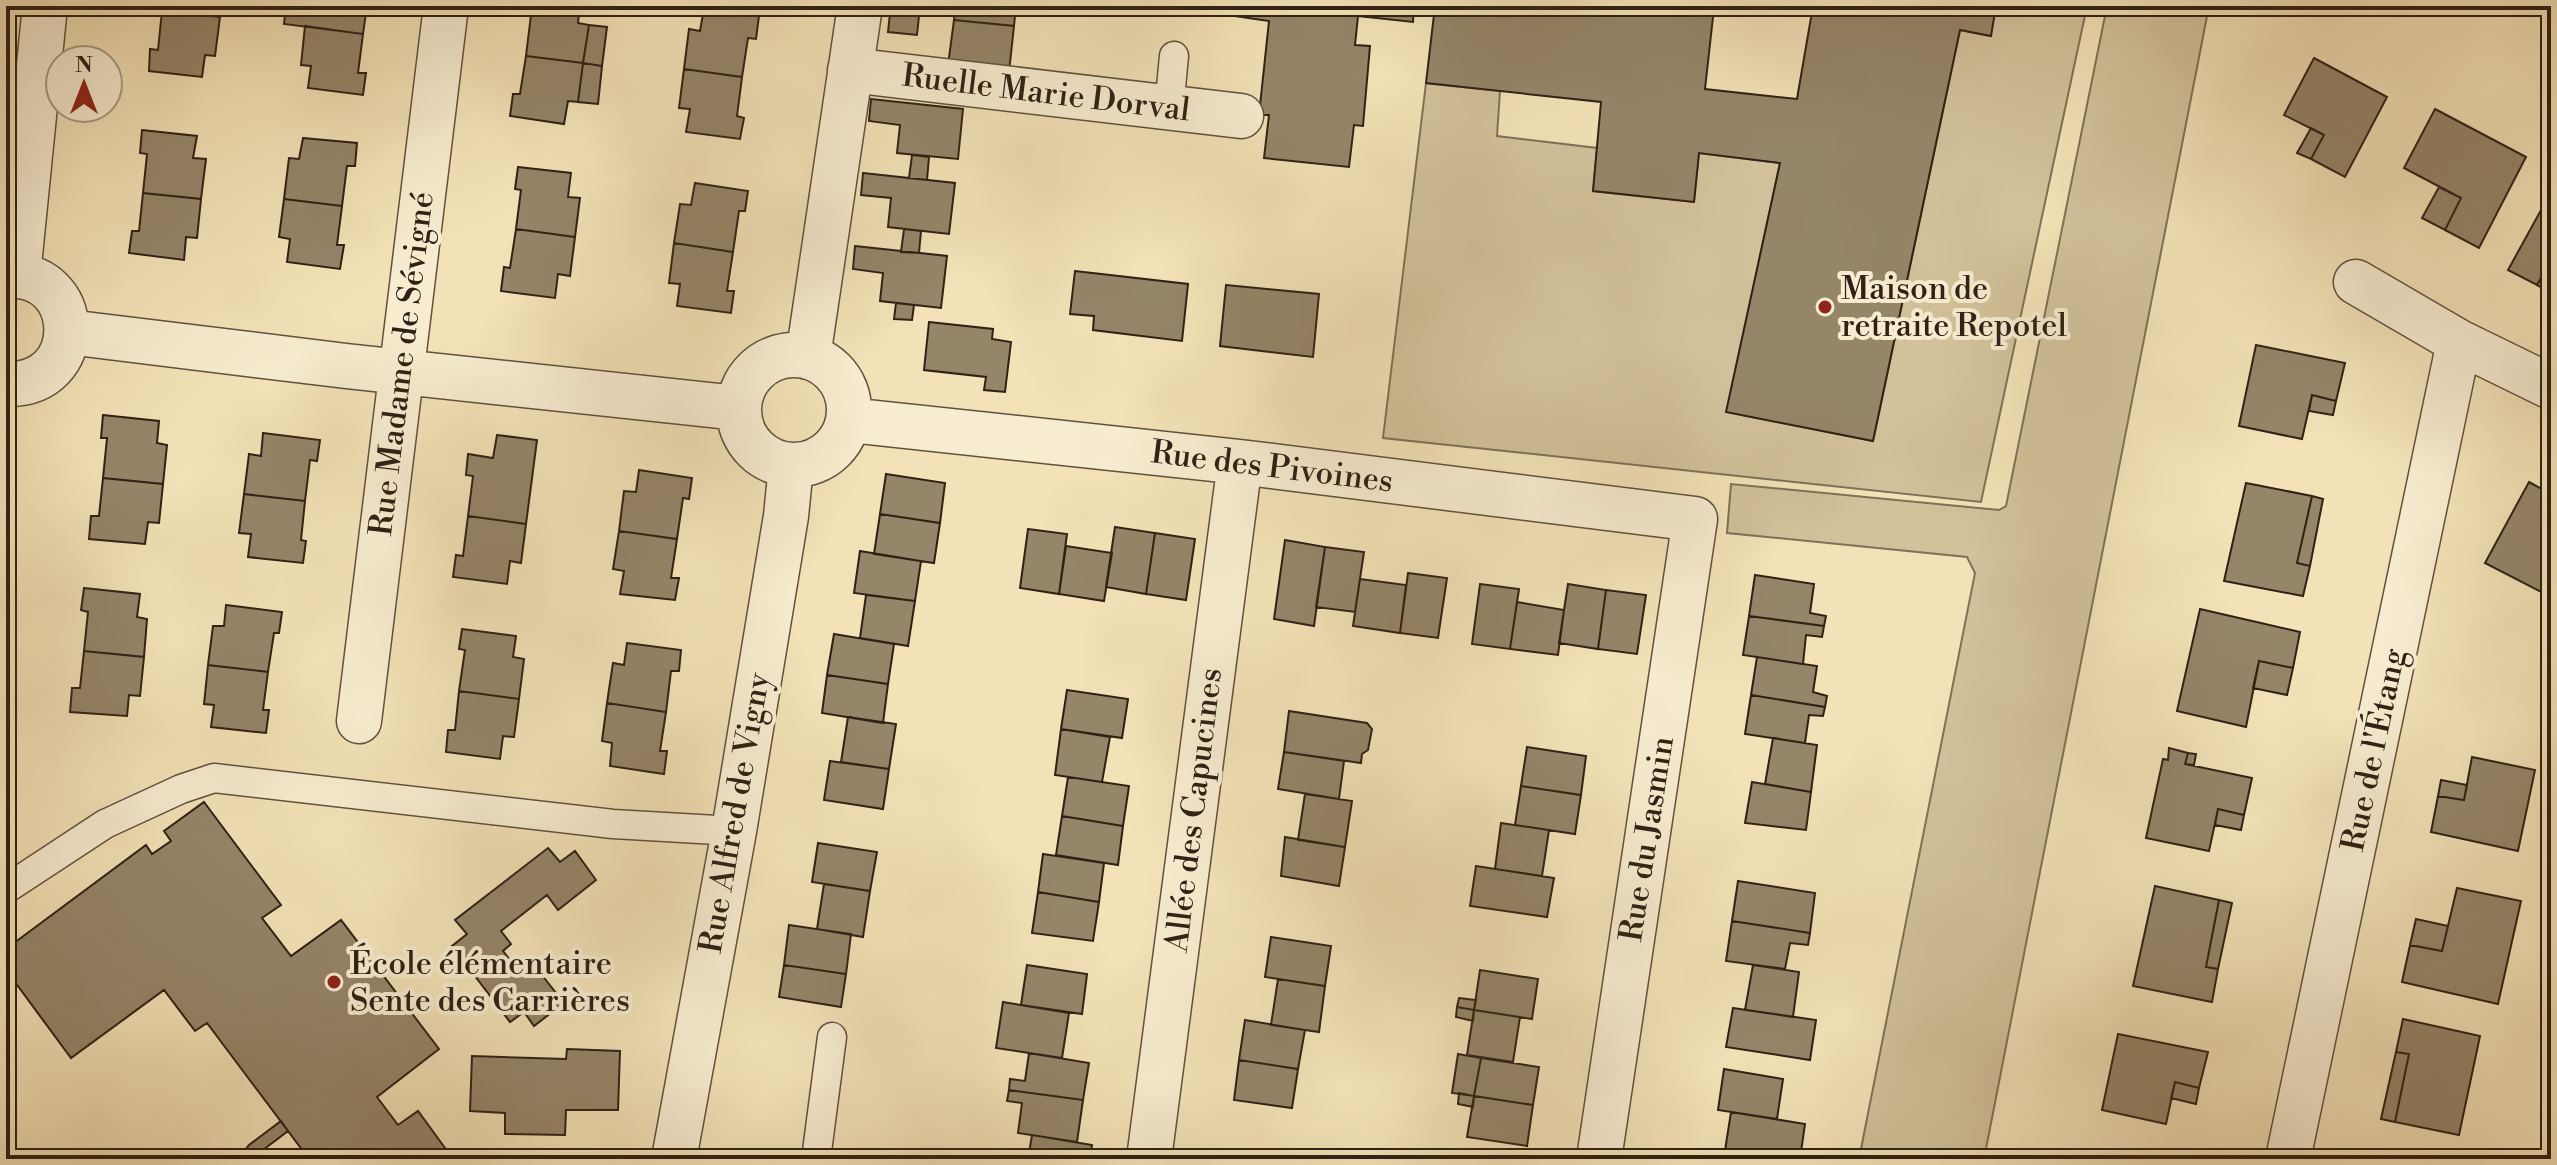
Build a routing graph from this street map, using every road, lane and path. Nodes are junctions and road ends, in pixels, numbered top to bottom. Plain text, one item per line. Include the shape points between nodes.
1 (45, 6) edge
2 (446, 6) edge
3 (860, 6) edge
4 (1174, 56) dead end
5 (850, 70) junction
6 (1169, 108) junction
7 (1241, 116) dead end
8 (12, 276) edge
9 (2356, 282) dead end
10 (68, 332) junction
11 (2459, 342) junction
12 (808, 357) junction
13 (402, 372) junction
14 (2551, 387) edge
15 (7, 391) edge
16 (738, 408) junction
17 (849, 420) junction
18 (1240, 462) junction
19 (791, 466) junction
20 (1695, 519) joint
21 (359, 721) dead end
22 (734, 831) junction
23 (6, 889) edge
24 (832, 1037) dead end
25 (674, 1159) edge
26 (816, 1159) edge
27 (1149, 1159) edge
28 (1599, 1159) edge
29 (2288, 1159) edge

1 - 8 street
2 - 13 street, Rue Madame de Sévigné
3 - 5 street
4 - 6 lane
5 - 6 street, Ruelle Marie Dorval
5 - 12 street
6 - 7 street, Ruelle Marie Dorval
8 - 10 street via 48,288 66,316
9 - 11 street
10 - 13 street
10 - 15 street via 64,350 48,371
11 - 14 street
11 - 29 street, Rue de l'Étang
12 - 16 street via 769,360 742,388
12 - 17 street via 827,365 841,380 849,399
13 - 16 street
13 - 21 street, Rue Madame de Sévigné
16 - 19 street via 741,429 753,448
17 - 18 street, Rue des Pivoines
17 - 19 street via 842,439 828,454 811,464
18 - 20 street, Rue des Pivoines
18 - 27 street, Allée des Capucines
19 - 22 street, Rue Alfred de Vigny
20 - 28 street, Rue du Jasmin
22 - 23 lane via 613,824 214,778 105,824
22 - 25 street, Rue Alfred de Vigny
24 - 26 lane

